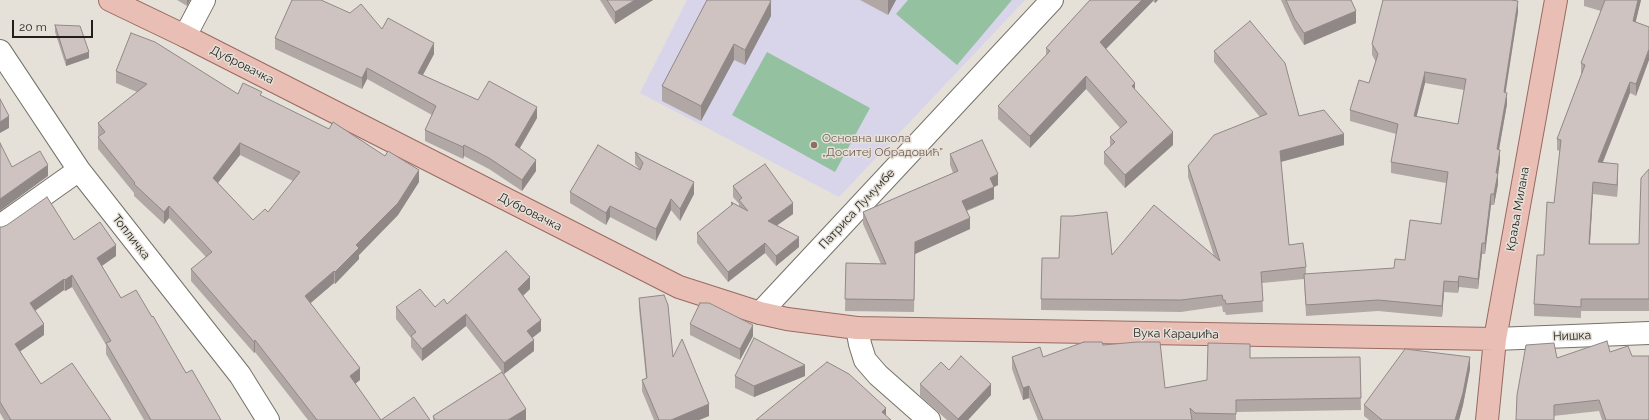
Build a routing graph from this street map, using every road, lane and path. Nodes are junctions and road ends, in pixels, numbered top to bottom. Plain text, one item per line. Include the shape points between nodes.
1 (110, 0) edge
2 (204, 0) edge
3 (1052, 0) edge
4 (1556, 0) edge
5 (185, 36) junction
6 (0, 50) edge
7 (79, 170) junction
8 (0, 226) edge
9 (760, 313) junction
10 (857, 328) junction
11 (1649, 333) edge
12 (1495, 339) junction
13 (268, 420) edge
14 (928, 420) edge
15 (1487, 420) edge

1 - 5 main road, Дубровачка
2 - 5 street
3 - 9 street, Патриса Лумумбе
4 - 12 main road, Краља Милана
5 - 9 main road, Дубровачка via 679,287
6 - 7 street, Топличка
7 - 8 street
7 - 13 street, Топличка via 240,375
9 - 10 main road, Дубровачка
10 - 12 main road, Вука Караџића
10 - 14 street via 865,360
11 - 12 street, Нишка
12 - 15 main road, Краља Милана

